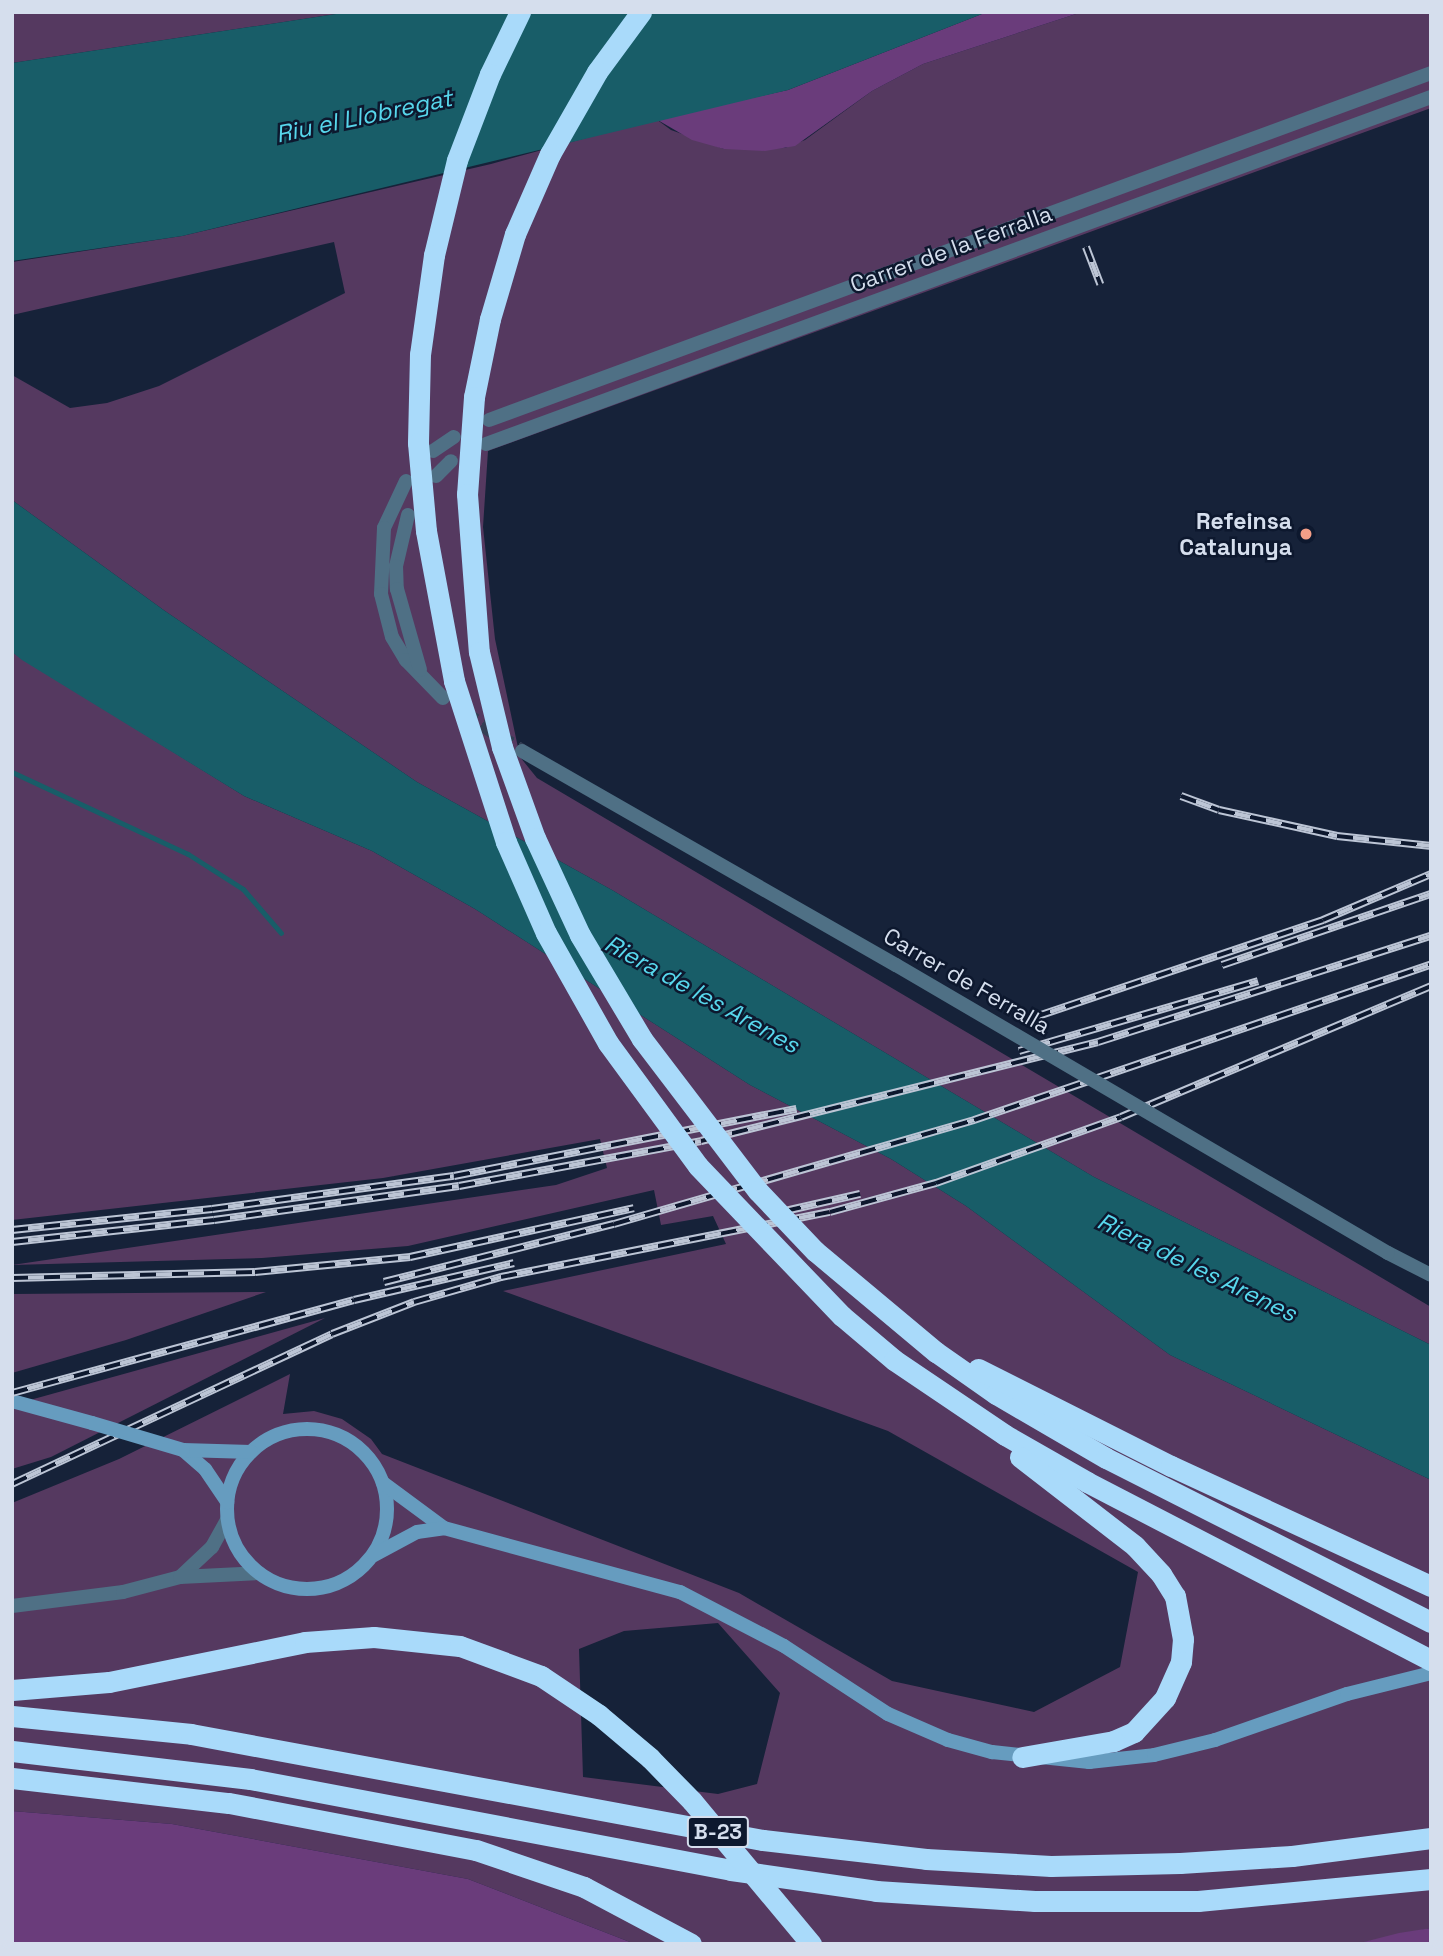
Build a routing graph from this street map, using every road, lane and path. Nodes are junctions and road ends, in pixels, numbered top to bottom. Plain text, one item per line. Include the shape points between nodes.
1 (520, 12) edge
2 (641, 12) edge
3 (1431, 73) edge
4 (1431, 97) edge
5 (489, 420) dead end
6 (454, 437) dead end
7 (486, 444) dead end
8 (433, 451) dead end
9 (451, 461) dead end
10 (436, 476) dead end
11 (406, 481) dead end
12 (408, 515) dead end
13 (423, 678) junction
14 (443, 698) dead end
15 (522, 751) tunnel mouth
16 (1431, 1275) edge
17 (1001, 1388) junction
18 (12, 1401) edge
19 (987, 1428) junction
20 (183, 1450) junction
21 (251, 1452) junction
22 (383, 1483) junction
23 (227, 1502) junction
24 (227, 1520) junction
25 (444, 1528) junction
26 (370, 1558) junction
27 (259, 1573) junction
28 (180, 1577) junction
29 (1431, 1586) edge
30 (12, 1606) edge
31 (1431, 1622) edge
32 (1431, 1660) edge
33 (1431, 1673) edge
34 (12, 1690) edge
35 (12, 1716) edge
36 (12, 1751) edge
37 (1022, 1757) junction
38 (12, 1778) edge
39 (1431, 1838) edge
40 (1431, 1879) edge
41 (691, 1944) edge
42 (811, 1944) edge

1 - 19 highway, bridge via 472,117 444,207 425,307 418,397 421,482 433,585 482,777 546,933 608,1043 660,1118 728,1201 813,1289 875,1344
2 - 17 highway, bridge via 597,72 550,154 515,234 490,318 474,397 467,494 472,599 502,747 535,838 580,935 642,1039 758,1192 815,1251 936,1352
3 - 5 street, Carrer de la Ferralla
4 - 7 street, Carrer de la Ferralla
6 - 8 street
9 - 10 street
11 - 13 street via 384,528 381,594 392,637
12 - 13 street via 396,566 397,589 409,643
13 - 14 street
15 - 16 street, Carrer de Ferralla, bridge
17 - 29 highway
17 - 31 highway via 1106,1458
18 - 20 main road, bridge
19 - 32 highway
19 - 37 highway via 1135,1546 1175,1596 1181,1620 1181,1662 1173,1683 1155,1712 1133,1732 1114,1741
20 - 21 main road
20 - 23 main road via 205,1469
21 - 22 main road via 278,1434 296,1429 332,1433 363,1452
21 - 23 main road via 234,1476
22 - 25 main road
22 - 26 main road via 386,1518
23 - 24 main road
24 - 27 main road via 238,1550
24 - 28 street via 212,1547
25 - 26 main road via 417,1532
25 - 37 main road via 671,1589 758,1631 872,1706 911,1725 965,1745
26 - 27 main road via 346,1578 311,1589 275,1583
27 - 28 street
28 - 30 street via 123,1592
33 - 37 main road via 1154,1755 1089,1762
34 - 42 highway, bridge via 109,1682 305,1642 374,1637 460,1646 541,1676 599,1715 665,1773
35 - 39 highway, B-23 via 191,1734 763,1840 926,1859 1157,1864 1292,1856
36 - 40 highway, B-23 via 263,1781 731,1870 876,1891 1046,1902 1198,1901
38 - 41 highway via 229,1804 476,1850 584,1887

